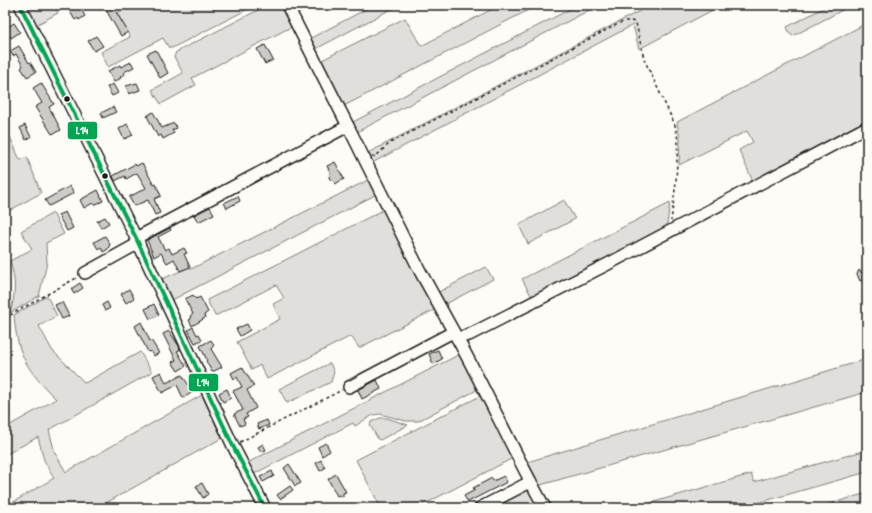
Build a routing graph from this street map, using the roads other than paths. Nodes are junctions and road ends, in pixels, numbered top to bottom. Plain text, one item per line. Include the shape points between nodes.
1 (20, 5) edge
2 (287, 5) edge
3 (348, 126) junction
4 (867, 127) edge
5 (138, 240) junction
6 (85, 273) road end
7 (455, 335) junction
8 (349, 387) road end
9 (530, 482) junction
10 (265, 508) edge
11 (480, 508) edge
12 (545, 508) edge

1 - 5 street
2 - 3 street
3 - 5 street
3 - 7 street
4 - 7 street via 469,335
5 - 6 street
5 - 10 street via 233,446
7 - 8 street
7 - 9 street via 485,388
9 - 11 street
9 - 12 street

